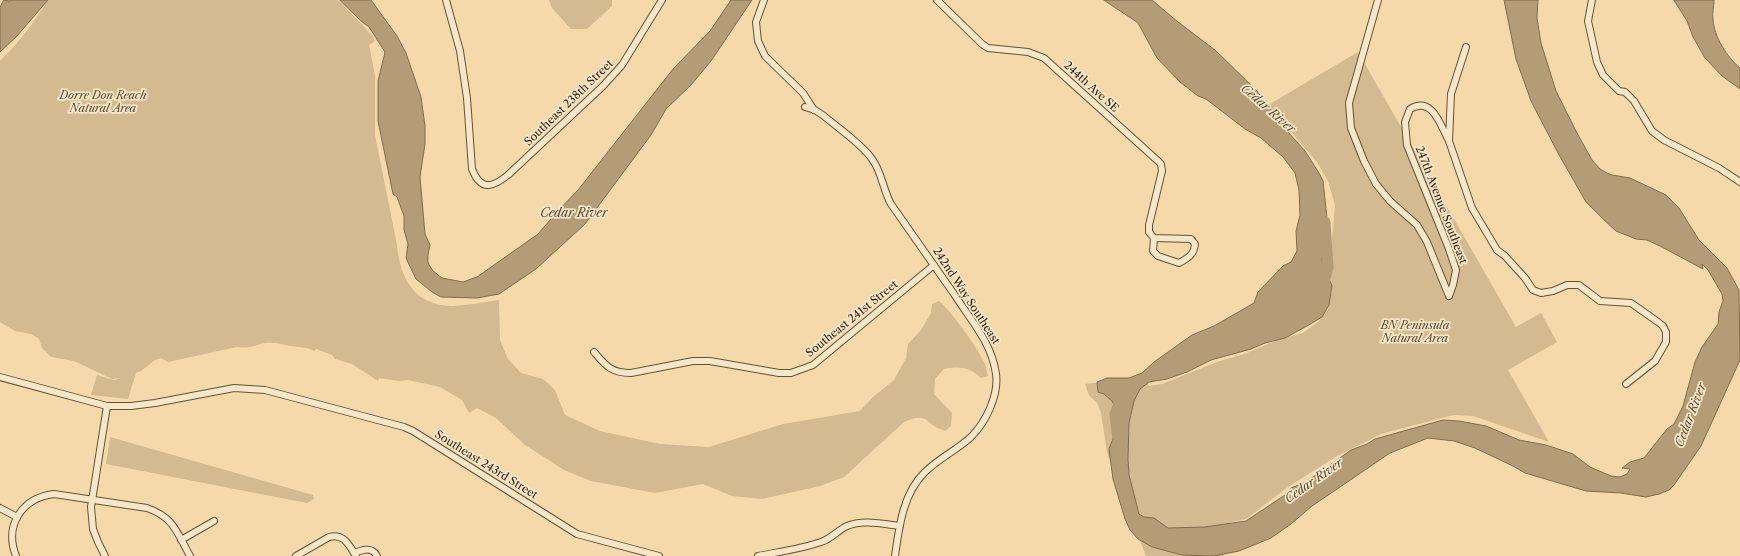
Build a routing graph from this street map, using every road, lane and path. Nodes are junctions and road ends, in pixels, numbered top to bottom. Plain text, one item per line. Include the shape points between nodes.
1 (446, 0) edge
2 (662, 0) edge
3 (764, 0) edge
4 (937, 0) edge
5 (1378, 0) edge
6 (1592, 0) edge
7 (1466, 47) dead end
8 (805, 107) dead end
9 (814, 110) junction
10 (1449, 141) junction
11 (1740, 182) edge
12 (1154, 238) junction
13 (934, 266) junction
14 (594, 352) dead end
15 (0, 377) edge
16 (1626, 384) dead end
17 (107, 406) junction
18 (92, 499) junction
19 (0, 508) edge
20 (17, 517) junction
21 (214, 521) dead end
22 (900, 526) junction
23 (182, 540) junction
24 (355, 554) edge
25 (16, 556) edge
26 (105, 556) edge
27 (190, 556) edge
28 (296, 556) edge
29 (377, 556) edge
30 (659, 556) edge
31 (758, 556) edge
32 (895, 556) edge

1 - 2 street, Southeast 238th Street via 462,64 472,169 480,183 487,185 498,183 508,176 603,86 622,65
3 - 9 street via 756,22 758,41 765,56 803,93
4 - 12 street, 244th Ave SE via 988,48 1028,52 1044,58 1161,164 1162,171 1149,224 1149,232
5 - 10 street, 247th Avenue Southeast via 1348,103 1351,128 1376,184 1390,201 1417,225 1427,242 1449,296 1456,270 1407,145 1405,122 1410,109 1416,105 1427,106 1432,110
6 - 11 street via 1588,21 1597,62 1603,74 1619,91 1625,92 1634,101 1652,131
7 - 10 street via 1451,94
8 - 9 street, 242nd Way Southeast
9 - 13 street, 242nd Way Southeast via 872,158 891,204
10 - 16 street via 1472,208 1497,250 1525,278 1533,290 1541,293 1567,285 1579,285 1600,301 1631,303 1663,326 1666,342 1655,361
12 - 12 street, 244th Ave SE via 1191,239 1195,244 1195,250 1179,263 1171,261 1153,251
13 - 14 street, Southeast 241st Street via 813,365 791,373 710,361 693,361 621,373 607,367
13 - 22 street, 242nd Way Southeast via 988,345 996,375 995,391 980,427 917,480
15 - 17 street, Southeast 243rd Street
17 - 18 street
17 - 30 street, Southeast 243rd Street via 131,406 234,388 265,390 404,427 577,534
18 - 20 street via 58,494 46,495 30,502
18 - 23 street via 158,512 170,521
18 - 26 street via 93,529
19 - 20 street
20 - 25 street via 12,537
21 - 23 street
22 - 31 street via 871,523 847,526 820,543
22 - 32 street, 242nd Way Southeast
23 - 27 street
24 - 28 street via 347,541 335,536
24 - 29 street via 366,549 374,551

